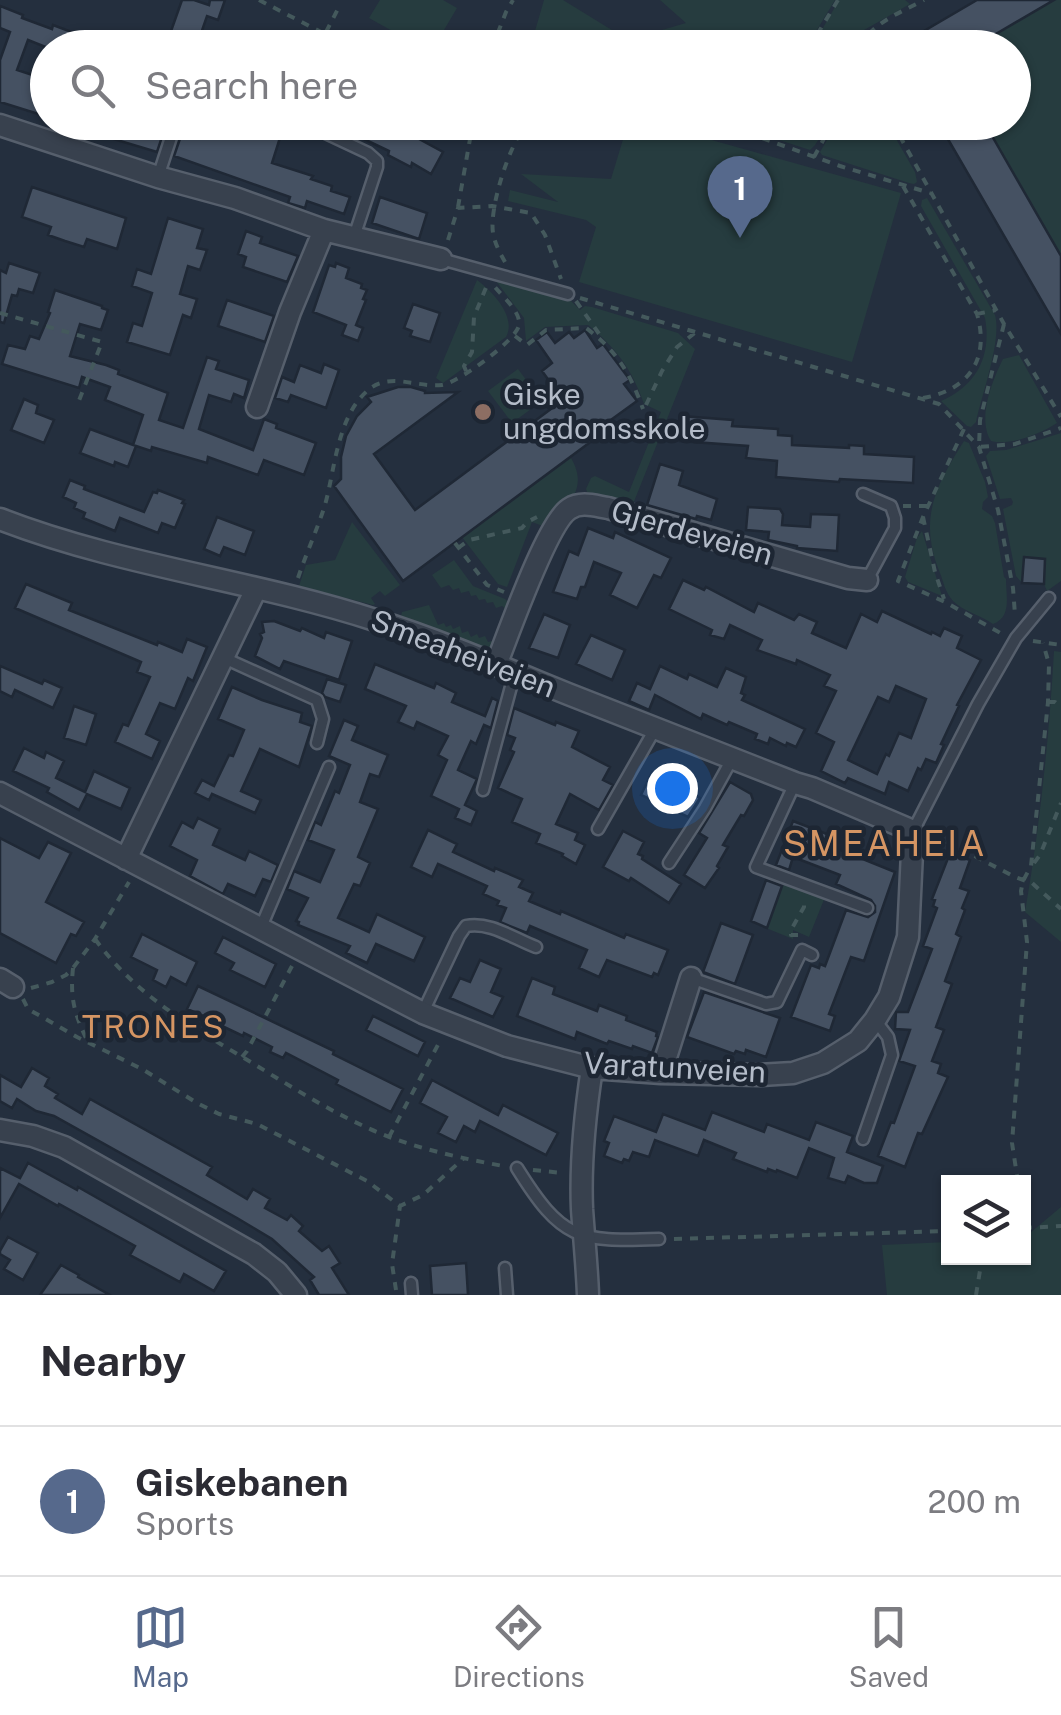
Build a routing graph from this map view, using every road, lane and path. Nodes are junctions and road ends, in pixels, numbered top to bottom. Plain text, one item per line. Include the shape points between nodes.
1 (259, 0) edge
2 (513, 0) edge
3 (838, 0) edge
4 (912, 0) edge
5 (922, 1) edge
6 (340, 5) dead end
7 (317, 30) edge
8 (327, 30) edge
9 (498, 30) edge
10 (820, 30) edge
11 (875, 30) edge
12 (0, 125) edge
13 (30, 135) edge
14 (46, 140) edge
15 (170, 140) edge
16 (340, 140) edge
17 (469, 140) edge
18 (516, 140) edge
19 (767, 140) edge
20 (823, 140) edge
21 (902, 140) edge
22 (814, 157) junction
23 (158, 177) junction
24 (902, 186) junction
25 (930, 193) junction
26 (496, 206) junction
27 (458, 208) junction
28 (324, 230) junction
29 (354, 238) junction
30 (442, 259) junction
31 (516, 279) junction
32 (568, 294) joint
33 (996, 310) junction
34 (0, 313) edge
35 (977, 314) junction
36 (1004, 324) junction
37 (696, 332) junction
38 (515, 336) junction
39 (605, 342) junction
40 (466, 373) junction
41 (921, 399) junction
42 (78, 402) dead end
43 (257, 407) dead end
44 (1061, 417) edge
45 (1061, 428) edge
46 (964, 429) junction
47 (979, 446) junction
48 (863, 494) dead end
49 (891, 506) junction
50 (928, 506) junction
51 (560, 517) junction
52 (923, 517) junction
53 (0, 519) edge
54 (867, 580) joint
55 (294, 587) dead end
56 (256, 589) junction
57 (1049, 598) dead end
58 (523, 599) junction
59 (946, 602) junction
60 (1016, 638) junction
61 (1043, 643) junction
62 (1061, 645) edge
63 (224, 658) junction
64 (505, 669) junction
65 (1048, 702) junction
66 (1061, 706) edge
67 (656, 728) junction
68 (317, 743) dead end
69 (733, 758) junction
70 (329, 766) dead end
71 (795, 783) junction
72 (483, 790) dead end
73 (0, 793) edge
74 (1061, 803) edge
75 (914, 828) junction
76 (598, 829) dead end
77 (133, 862) junction
78 (669, 863) dead end
79 (1031, 866) junction
80 (1023, 881) junction
81 (808, 886) junction
82 (866, 908) dead end
83 (1061, 909) edge
84 (261, 927) junction
85 (95, 940) junction
86 (536, 947) dead end
87 (300, 948) junction
88 (807, 952) joint
89 (73, 968) junction
90 (691, 978) joint
91 (423, 1013) junction
92 (876, 1020) junction
93 (449, 1023) junction
94 (88, 1043) junction
95 (242, 1057) junction
96 (592, 1068) junction
97 (661, 1073) junction
98 (0, 1130) edge
99 (389, 1137) junction
100 (863, 1139) dead end
101 (464, 1158) junction
102 (516, 1168) junction
103 (1017, 1175) edge
104 (582, 1176) junction
105 (400, 1206) junction
106 (1061, 1226) edge
107 (1031, 1228) edge
108 (941, 1231) edge
109 (584, 1238) junction
110 (660, 1239) joint
111 (981, 1265) edge
112 (505, 1268) dead end
113 (296, 1295) edge
114 (397, 1295) edge
115 (507, 1295) edge
116 (588, 1295) edge
117 (976, 1295) edge

1 - 7 path
2 - 9 path
3 - 10 path
4 - 5 path
5 - 11 path
6 - 8 path
12 - 13 street
14 - 23 street
15 - 23 lane
16 - 29 lane via 368,153 377,167
17 - 27 path
18 - 26 path
19 - 22 path
20 - 22 path
21 - 25 path
22 - 24 path
23 - 28 street
24 - 25 path
24 - 35 path
25 - 33 path
26 - 27 path
26 - 31 path via 496,246
26 - 32 path via 531,213
27 - 30 path
28 - 29 street
28 - 43 street
29 - 30 street
30 - 31 lane
31 - 32 lane
33 - 35 path
33 - 36 path
34 - 42 path via 102,342
35 - 41 path via 981,344 969,375 955,388
36 - 44 path
36 - 47 path
37 - 39 path via 677,347 644,407
37 - 39 path via 575,296
37 - 41 path
38 - 39 path via 526,344 546,330 586,328
38 - 40 path
38 - 40 path via 517,314 490,281 474,318
40 - 55 path via 446,384 396,380 366,391 337,447
41 - 46 path via 939,404
45 - 47 path via 1015,444
46 - 47 path
46 - 50 path
47 - 60 path via 998,510
48 - 49 lane
49 - 50 path
49 - 54 lane via 895,528
50 - 52 path
51 - 54 street, Gjerdeveien via 590,504
51 - 58 street
51 - 58 path via 553,512 457,546 488,586
52 - 59 path
52 - 59 path via 898,580
53 - 56 street, Smeaheiveien
56 - 63 street
56 - 64 street, Smeaheiveien via 377,620
57 - 60 lane
58 - 64 street
59 - 60 path
60 - 61 path
60 - 75 lane
61 - 62 path
61 - 65 path
63 - 68 lane via 317,700 323,718
63 - 77 street
64 - 67 street, Smeaheiveien
64 - 72 lane
65 - 66 path
65 - 79 path
67 - 69 street, Smeaheiveien
67 - 76 lane
69 - 71 street, Smeaheiveien
69 - 78 lane
70 - 84 lane
71 - 75 street, Smeaheiveien
71 - 81 lane via 756,867
73 - 77 street, Varatunveien
74 - 79 path
75 - 80 path
75 - 92 street, Varatunveien via 908,937
77 - 84 street, Varatunveien
77 - 85 path
79 - 80 path
80 - 83 path
80 - 103 path via 1027,942 1012,1143
81 - 82 lane
81 - 88 path via 790,930
84 - 87 street, Varatunveien
85 - 89 path
85 - 95 path via 176,1018
86 - 91 lane via 490,927 466,926
87 - 91 street, Varatunveien
87 - 95 path
88 - 90 lane via 777,1002
89 - 94 path via 73,1006
89 - 94 path via 20,990 28,1009
90 - 97 street
91 - 93 street, Varatunveien
92 - 97 street, Varatunveien via 841,1053 793,1073
92 - 100 lane via 892,1055
93 - 96 street, Varatunveien
93 - 99 path
94 - 105 path via 197,1104 312,1152
95 - 99 path
96 - 97 street, Varatunveien
96 - 104 street
98 - 113 street via 64,1147 254,1254
99 - 101 path
101 - 102 path
101 - 105 path via 424,1196
102 - 104 path
102 - 109 lane via 557,1223
104 - 109 street
105 - 114 path via 391,1272
106 - 107 path
108 - 110 path
109 - 110 lane
109 - 116 street
111 - 117 path
112 - 115 lane

